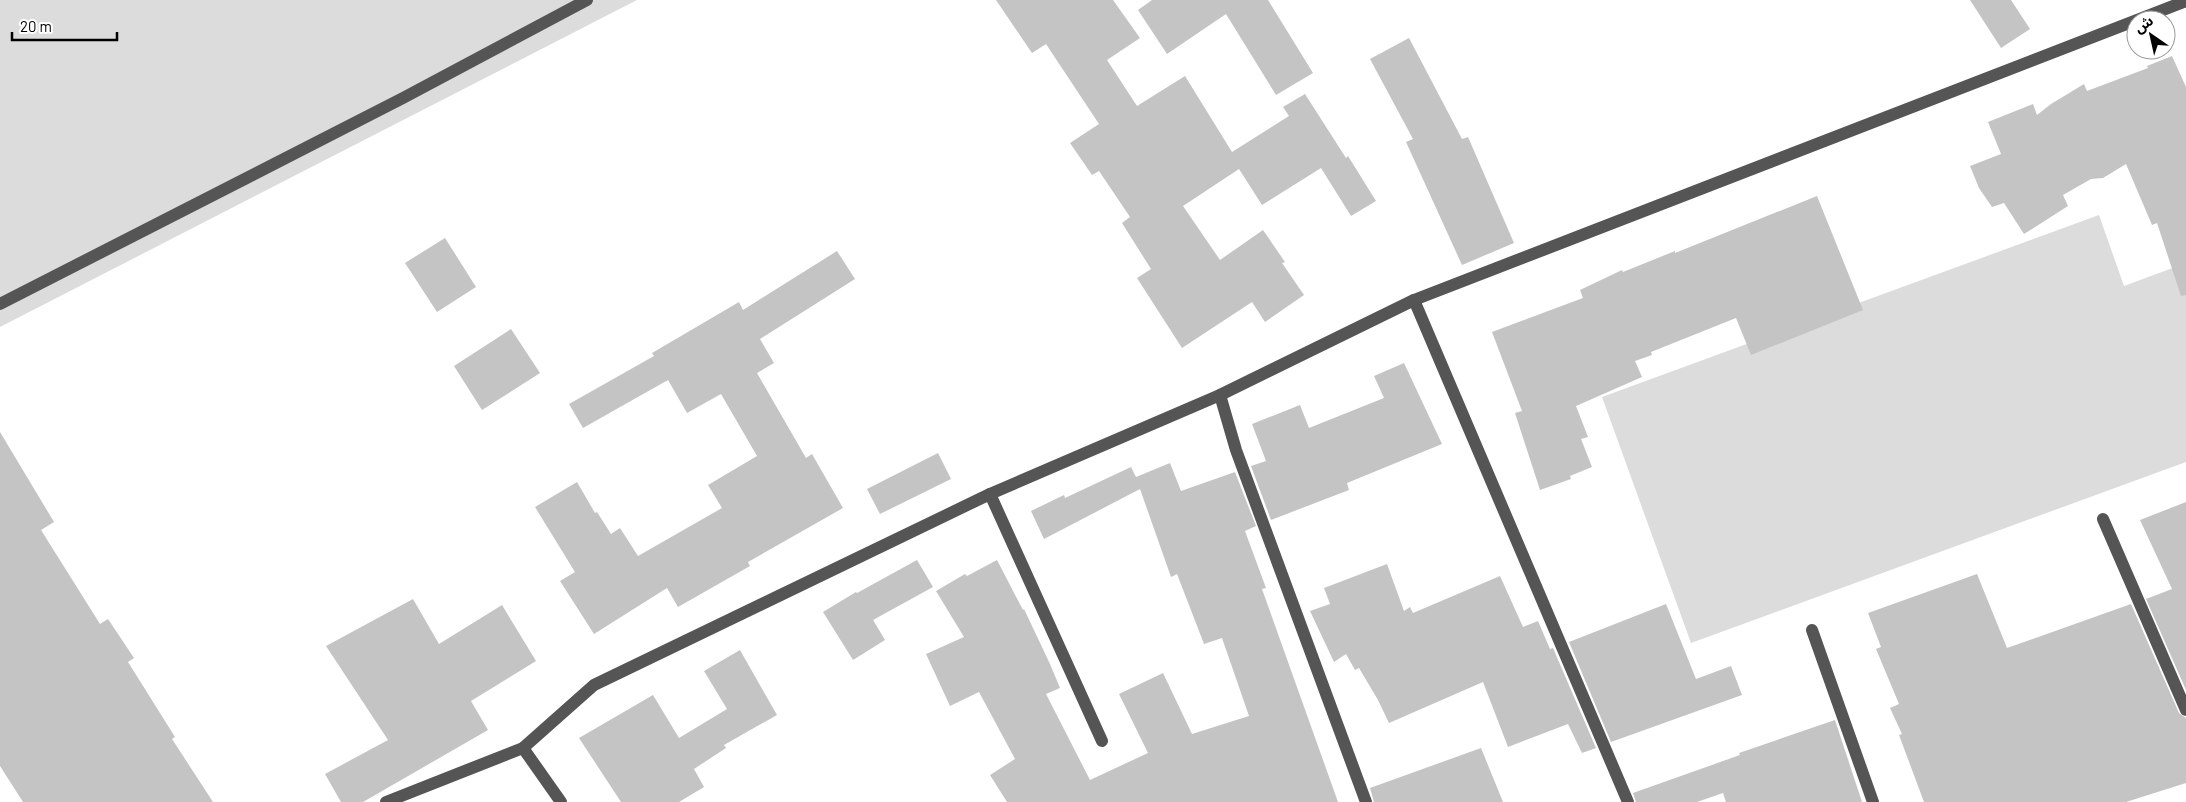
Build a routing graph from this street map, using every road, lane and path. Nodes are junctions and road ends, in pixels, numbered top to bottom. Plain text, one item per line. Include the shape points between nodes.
1 (587, 0) edge
2 (2186, 1) edge
3 (1414, 300) junction
4 (0, 304) edge
5 (1220, 395) junction
6 (990, 494) junction
7 (2103, 518) dead end
8 (1812, 630) dead end
9 (2186, 710) edge
10 (1102, 741) dead end
11 (523, 748) junction
12 (386, 802) edge
13 (561, 802) edge
14 (1366, 802) edge
15 (1628, 802) edge
16 (1873, 802) edge

1 - 4 street
2 - 3 street
3 - 5 street
3 - 15 street
5 - 6 street
5 - 14 street via 1236,450
6 - 10 street
6 - 11 street via 594,685
7 - 9 street
8 - 16 street
11 - 12 street
11 - 13 street

